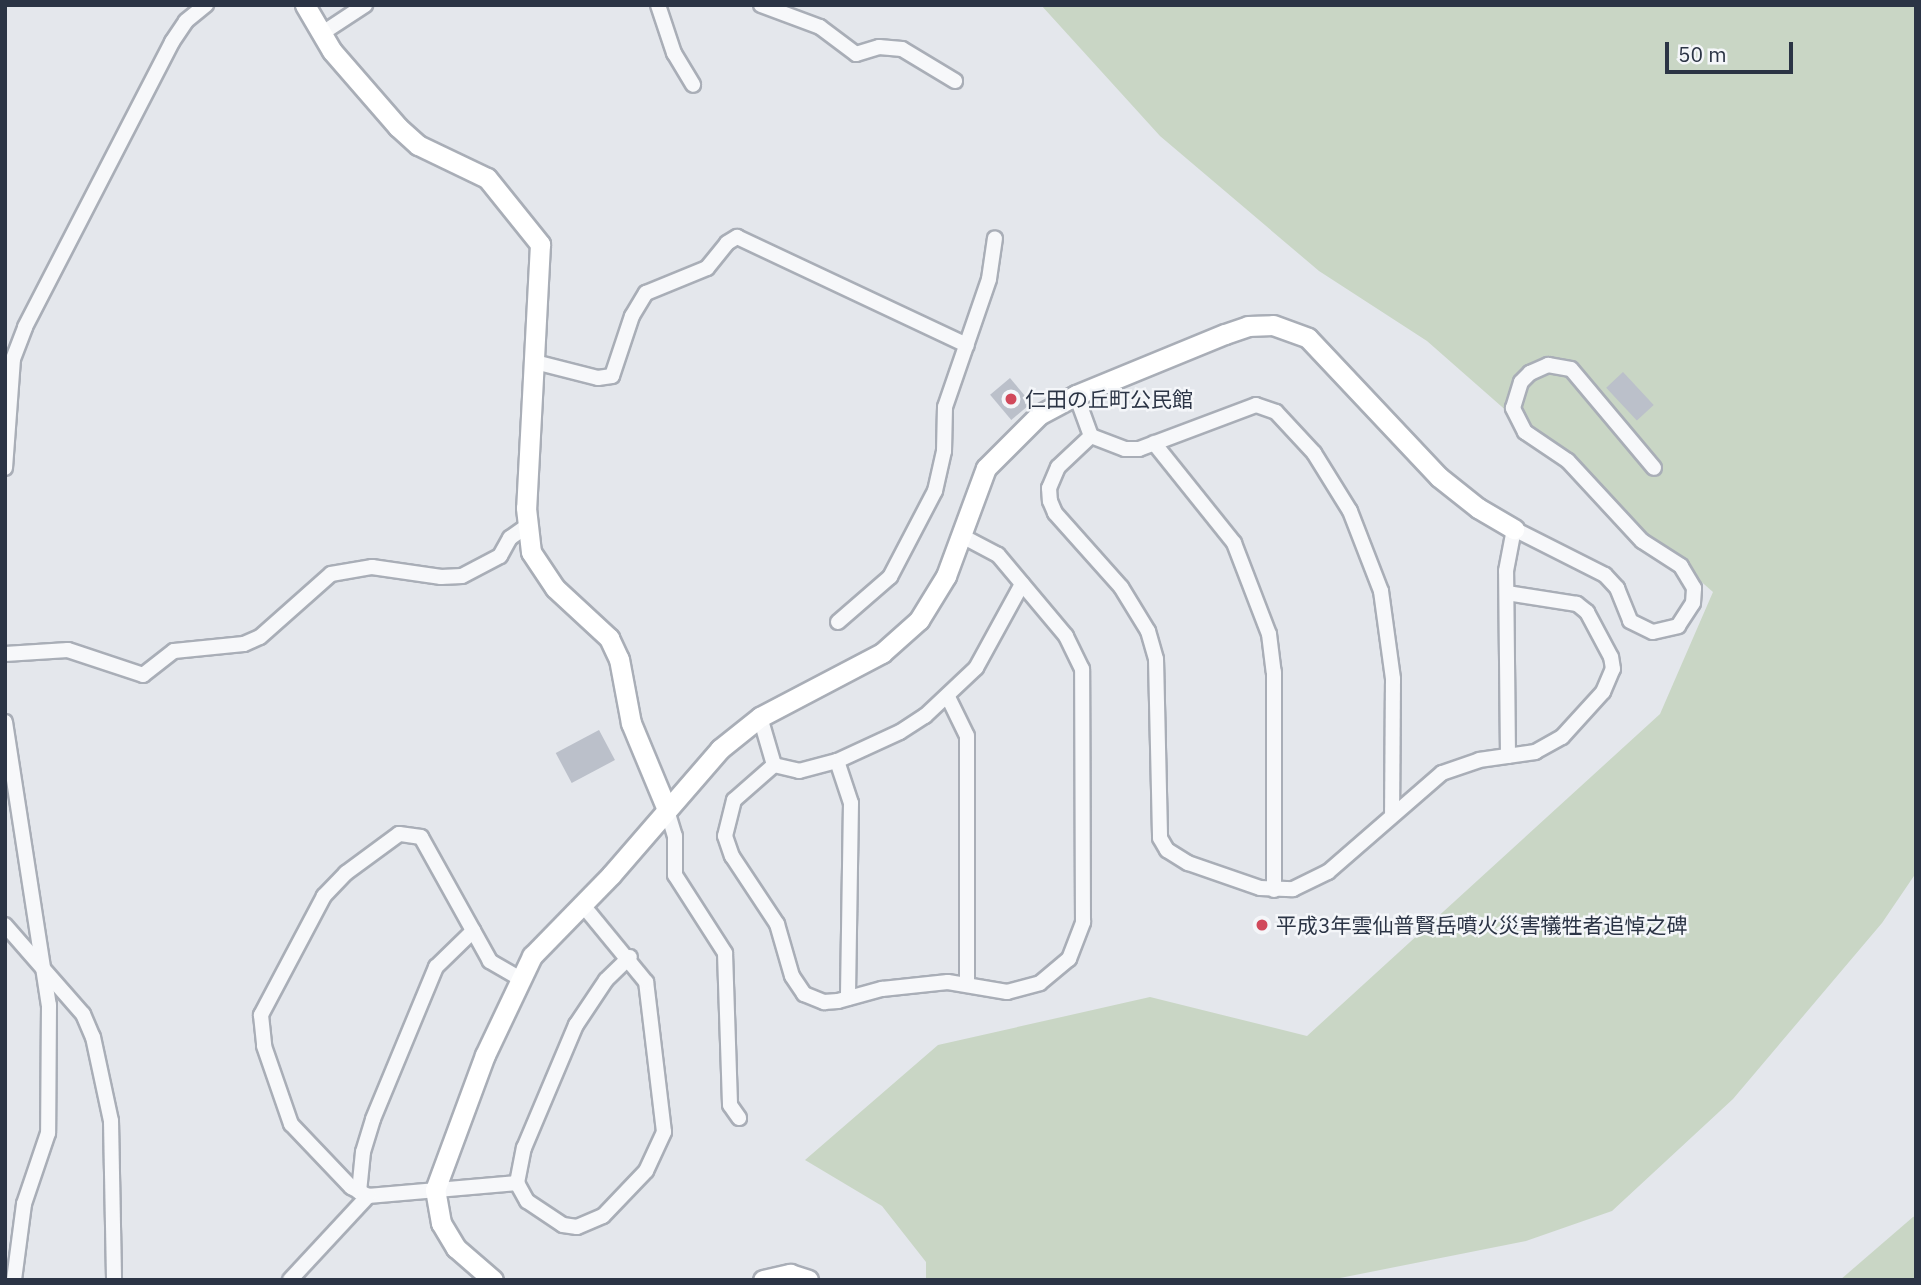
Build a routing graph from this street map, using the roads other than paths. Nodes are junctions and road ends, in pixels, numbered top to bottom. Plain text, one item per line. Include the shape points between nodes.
1 (192, 5) edge
2 (206, 5) edge
3 (305, 5) edge
4 (365, 5) edge
5 (761, 5) edge
6 (662, 7) edge
7 (186, 21) junction
8 (321, 34) junction
9 (955, 81) dead end
10 (693, 85) dead end
11 (995, 238) dead end
12 (967, 345) junction
13 (535, 362) junction
14 (1076, 395) junction
15 (1091, 436) junction
16 (1154, 443) junction
17 (5, 468) edge
18 (1654, 468) dead end
19 (526, 527) junction
20 (1514, 529) junction
21 (962, 536) junction
22 (1022, 584) junction
23 (1507, 593) junction
24 (838, 622) dead end
25 (5, 654) edge
26 (948, 697) junction
27 (760, 717) junction
28 (5, 722) edge
29 (1508, 756) junction
30 (837, 761) junction
31 (774, 765) junction
32 (666, 807) junction
33 (1391, 814) junction
34 (1274, 890) junction
35 (582, 904) junction
36 (5, 925) edge
37 (473, 930) junction
38 (630, 957) junction
39 (46, 972) junction
40 (519, 978) junction
41 (967, 984) junction
42 (848, 998) junction
43 (739, 1118) dead end
44 (517, 1183) junction
45 (435, 1190) junction
46 (364, 1194) junction
47 (293, 1279) edge
48 (14, 1280) edge
49 (114, 1280) edge
50 (493, 1280) edge
51 (763, 1280) edge
52 (808, 1280) edge

1 - 7 street
2 - 7 street
3 - 8 street
4 - 8 street
5 - 9 street via 820,27 856,54 879,47 902,49
6 - 10 street via 674,53
7 - 17 street via 24,327 13,359
8 - 13 street via 397,127 418,145 487,178 536,234 542,255
11 - 12 street via 989,279
12 - 13 street via 737,237 707,268 653,289 638,301 612,376 598,378
12 - 24 street via 945,407 944,451 935,491 890,577
13 - 19 street
14 - 15 street
14 - 20 street via 1248,326 1286,328 1317,347 1439,477
14 - 21 street via 1039,415 1001,449 975,492
15 - 16 street via 1125,449
15 - 34 street via 1058,467 1049,488 1050,501 1055,513 1121,587 1148,631 1156,659 1160,838 1177,858
16 - 33 street via 1246,405 1267,407 1285,419 1334,482 1369,554 1389,630
16 - 34 street via 1234,544 1269,634 1274,672
18 - 20 street via 1571,369 1548,365 1521,382 1513,408 1525,432 1568,461 1616,516 1690,576 1693,603 1678,626 1653,632 1639,627 1629,621 1617,588 1605,575
19 - 25 street via 510,538 500,556 462,576 372,567 331,574 260,637 244,644 174,651 143,675 68,650
19 - 32 street via 540,570 593,620 614,649 631,723
20 - 23 street
21 - 22 street via 990,548
21 - 27 street via 933,600 901,637 851,672
22 - 26 street via 991,649
22 - 41 street via 1074,648 1084,680 1083,922 1069,959 1040,983 1007,992
23 - 29 street
23 - 29 street via 1577,604 1587,612 1613,668 1603,692 1562,737 1535,752
26 - 30 street via 900,732
26 - 41 street via 967,736
27 - 31 street
27 - 32 street via 720,749
28 - 39 street
29 - 33 street via 1442,773
30 - 31 street via 799,771
30 - 42 street via 851,803
31 - 42 street via 734,800 725,824 727,847 777,924 796,985 804,994 824,1002
32 - 35 street
32 - 43 street via 675,836 675,875 719,939 727,960 730,1105
33 - 34 street via 1320,877 1293,890
35 - 38 street
35 - 40 street via 548,936
36 - 39 street
37 - 40 street via 490,961
37 - 46 street via 436,967 373,1119 363,1152
37 - 46 street via 421,837 399,834 346,873 324,896 266,1001 260,1031 291,1124
38 - 44 street via 600,988 576,1025 524,1148
38 - 44 street via 649,995 664,1132 654,1160 603,1216 577,1227 541,1212
39 - 48 street via 48,1133 23,1204
39 - 49 street via 83,1014 93,1037 111,1121
40 - 45 street via 445,1154
41 - 42 street via 914,984
44 - 45 street
45 - 46 street
45 - 50 street via 441,1223 456,1248
46 - 47 street
51 - 52 street via 777,1274

